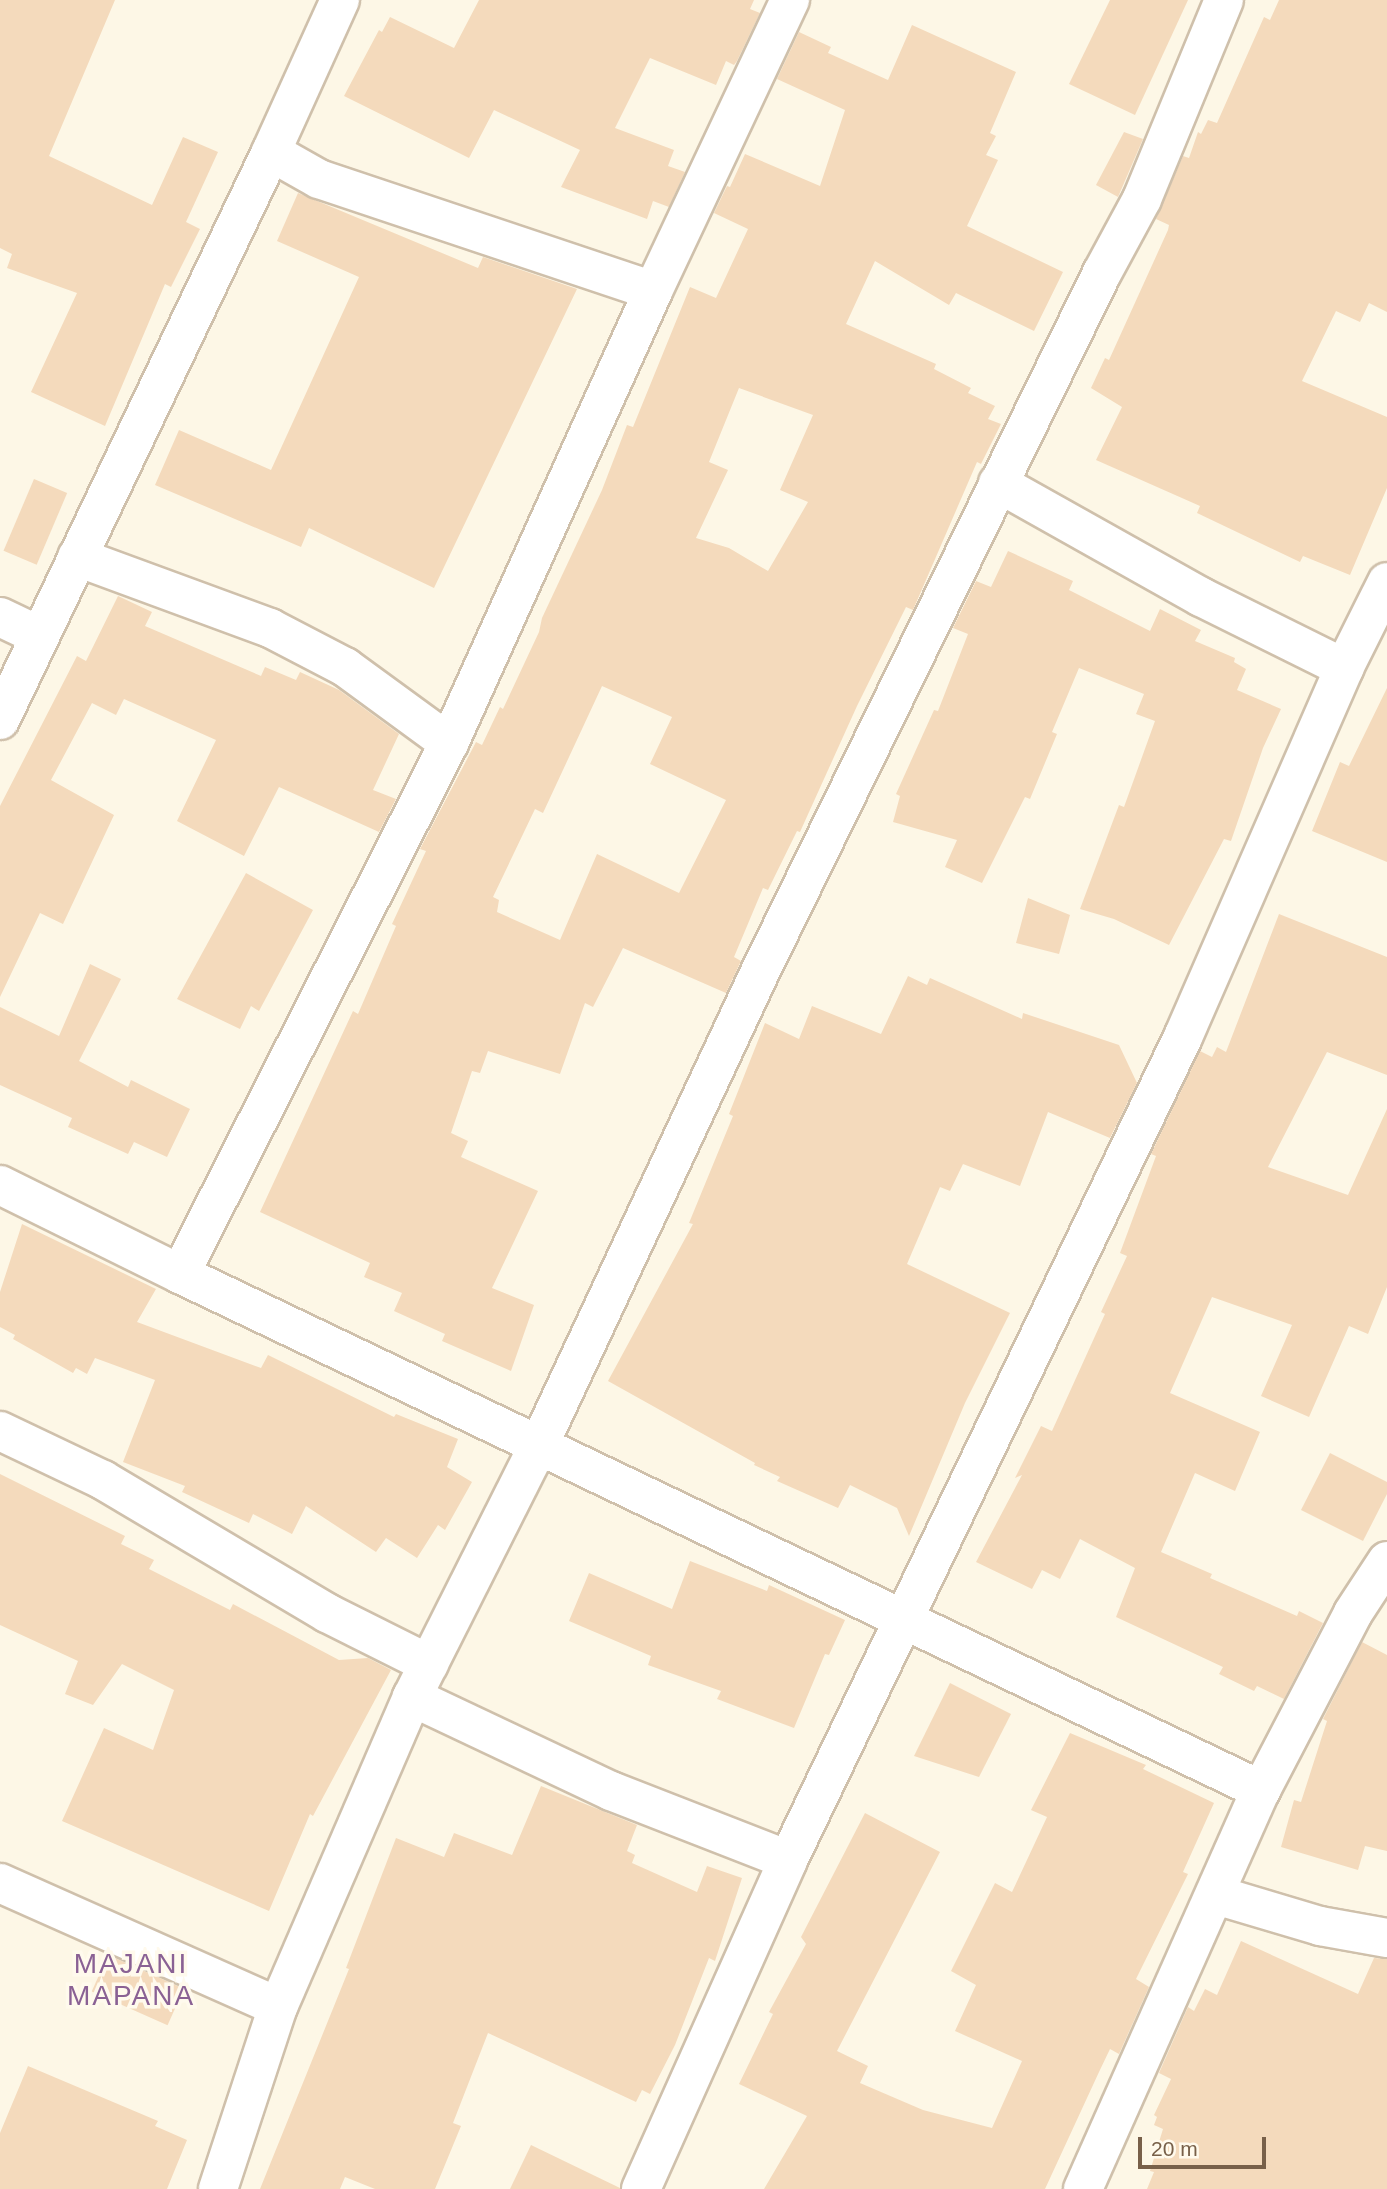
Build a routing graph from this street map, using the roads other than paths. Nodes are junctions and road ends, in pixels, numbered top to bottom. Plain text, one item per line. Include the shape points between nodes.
1 (340, 0) edge
2 (790, 0) edge
3 (1224, 0) edge
4 (271, 152) junction
5 (653, 291) junction
6 (998, 483) junction
7 (77, 557) junction
8 (1387, 582) edge
9 (0, 617) edge
10 (40, 636) junction
11 (1344, 668) junction
12 (0, 720) edge
13 (449, 743) junction
14 (0, 1185) edge
15 (180, 1274) junction
16 (0, 1431) edge
17 (539, 1445) junction
18 (1387, 1562) edge
19 (904, 1619) junction
20 (421, 1681) junction
21 (1261, 1790) junction
22 (788, 1860) junction
23 (0, 1883) edge
24 (1216, 1895) junction
25 (1387, 1937) edge
26 (278, 2007) junction
27 (218, 2189) edge
28 (641, 2189) edge
29 (1083, 2189) edge

1 - 4 street
2 - 5 street
3 - 6 street via 1142,199
4 - 5 street via 319,179
4 - 7 street
5 - 13 street
6 - 11 street via 1201,597
6 - 17 street via 759,974
7 - 10 street
7 - 13 street via 271,628 345,667
8 - 11 street
9 - 10 street
10 - 12 street
11 - 19 street via 1183,1037
13 - 15 street
14 - 15 street
15 - 17 street
16 - 20 street via 103,1480 327,1613
17 - 19 street
17 - 20 street
18 - 21 street via 1353,1613
19 - 21 street
19 - 22 street
20 - 22 street via 611,1791
20 - 26 street
21 - 24 street
22 - 28 street
23 - 26 street
24 - 25 street via 1320,1926
24 - 29 street
26 - 27 street

